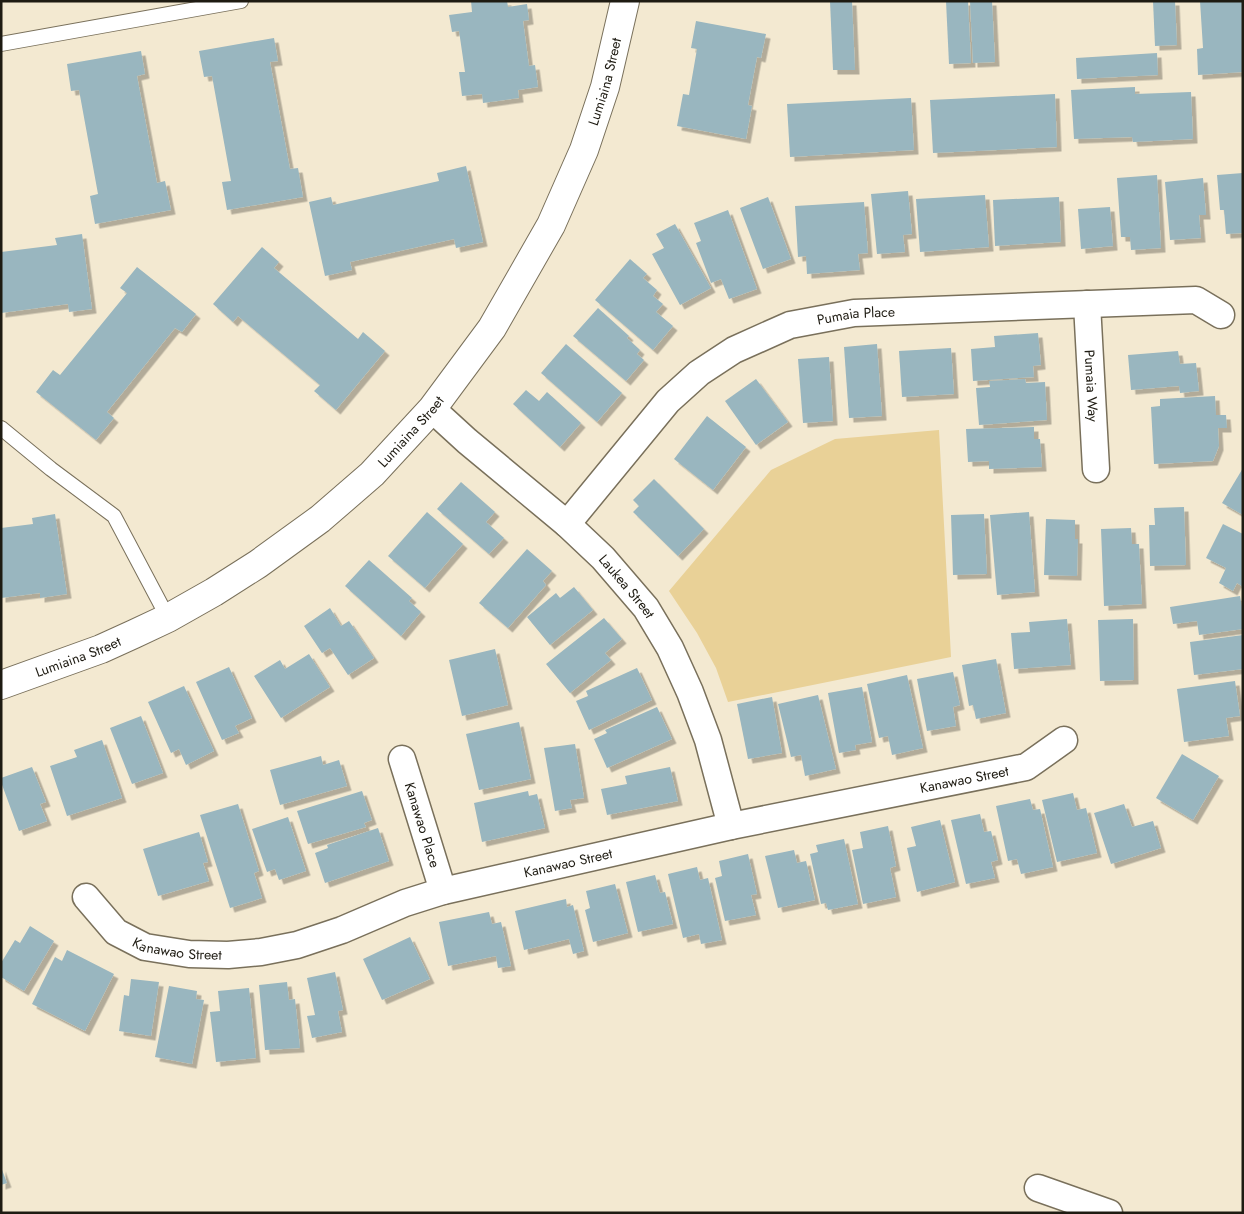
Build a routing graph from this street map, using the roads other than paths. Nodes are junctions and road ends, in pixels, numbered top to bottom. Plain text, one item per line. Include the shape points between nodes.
1 (241, 1) edge
2 (625, 1) edge
3 (1, 44) edge
4 (1087, 304) junction
5 (1221, 315) dead end
6 (432, 409) junction
7 (1, 428) edge
8 (1096, 469) dead end
9 (567, 524) junction
10 (168, 618) junction
11 (1, 685) edge
12 (1064, 740) dead end
13 (402, 758) dead end
14 (731, 826) junction
15 (443, 891) junction
16 (86, 897) dead end
17 (1038, 1188) dead end
18 (1109, 1213) edge

1 - 3 lane
2 - 6 street, Lumiaina Street via 605,87 584,150 552,225 492,328
4 - 5 street, Pumaia Place via 1196,300
4 - 8 street, Pumaia Way
4 - 9 street, Pumaia Place via 854,313 790,325 734,350 699,373 668,402
6 - 9 street, Laukea Street
6 - 10 street, Lumiaina Street via 372,474 320,519 258,564
7 - 10 lane via 114,516
9 - 14 street, Laukea Street via 603,558 646,608 670,648 708,740
10 - 11 street, Lumiaina Street via 101,649
12 - 14 street, Kanawao Street via 1026,767
13 - 15 street, Kanawao Place
14 - 15 street, Kanawao Street
15 - 16 street, Kanawao Street via 297,945 228,955 189,954 145,947 116,932
17 - 18 street

